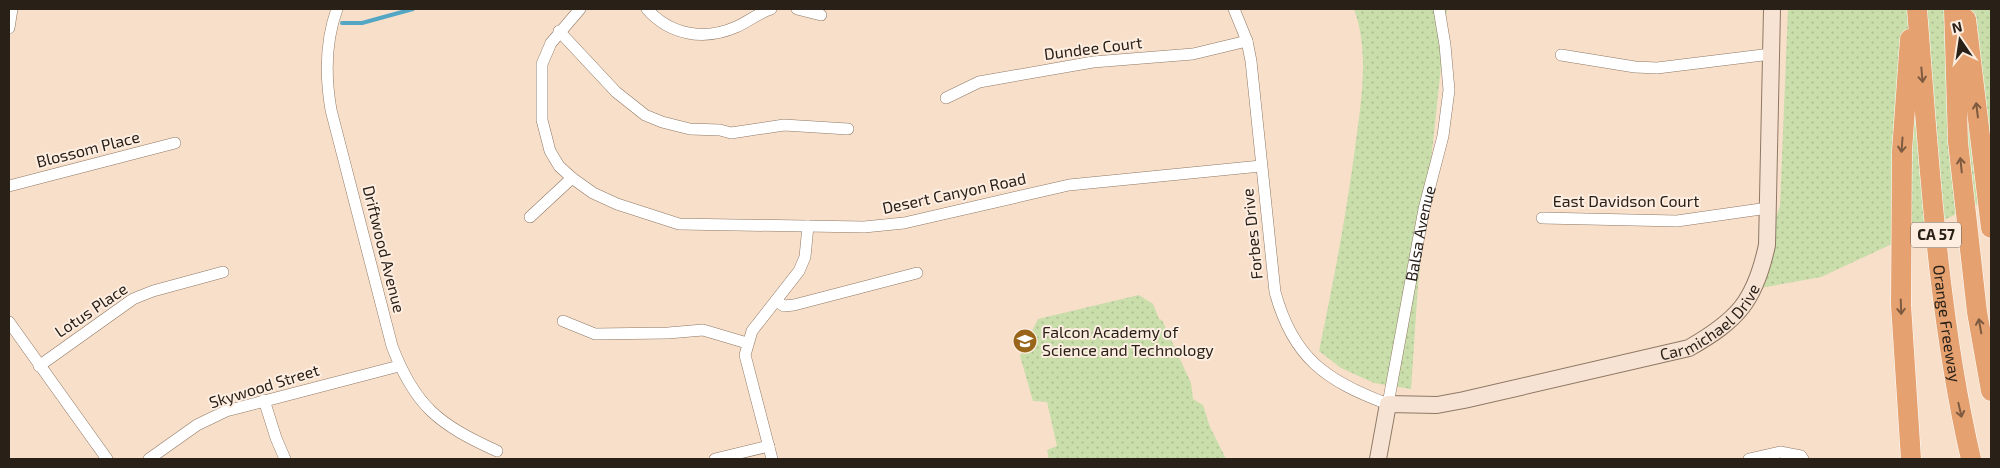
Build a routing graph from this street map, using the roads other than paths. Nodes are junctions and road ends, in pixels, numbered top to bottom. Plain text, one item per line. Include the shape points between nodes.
1 (12, 9) edge
2 (337, 9) edge
3 (580, 9) edge
4 (647, 9) edge
5 (770, 9) edge
6 (797, 9) edge
7 (1234, 9) edge
8 (1439, 9) edge
9 (1772, 9) edge
10 (1912, 9) edge
11 (1917, 9) edge
12 (1954, 9) edge
13 (1965, 9) edge
14 (821, 14) dead end
15 (9, 28) edge
16 (559, 31) junction
17 (1247, 41) junction
18 (1772, 54) junction
19 (1561, 55) dead end
20 (946, 98) dead end
21 (848, 129) dead end
22 (175, 143) dead end
23 (1261, 166) junction
24 (572, 178) junction
25 (9, 186) edge
26 (1768, 208) junction
27 (530, 218) dead end
28 (1542, 218) dead end
29 (808, 226) junction
30 (1991, 228) edge
31 (223, 272) dead end
32 (917, 272) dead end
33 (776, 301) junction
34 (563, 321) dead end
35 (9, 322) edge
36 (747, 343) junction
37 (39, 366) junction
38 (399, 366) junction
39 (1991, 392) edge
40 (264, 400) junction
41 (1388, 404) junction
42 (769, 446) junction
43 (497, 451) dead end
44 (1802, 458) edge
45 (108, 459) edge
46 (149, 459) edge
47 (285, 459) edge
48 (715, 459) edge
49 (772, 459) edge
50 (1378, 459) edge
51 (1749, 459) edge
52 (1911, 459) edge
53 (1971, 459) edge

1 - 15 street
2 - 38 street, Driftwood Avenue via 327,51 326,80 331,110
3 - 16 street, Desert Canyon Road
4 - 5 street via 662,24 679,32 697,35 736,27
6 - 14 street
7 - 17 street, Forbes Drive
8 - 41 street, Balsa Avenue via 1449,90 1443,136 1424,209
9 - 18 street, Carmichael Drive
10 -> 52 highway via 1902,151 1901,305
11 -> 53 highway, Orange Freeway / CA 57 via 1934,226 1957,399
39 -> 12 highway, Orange Freeway / CA 57 via 1977,312 1958,142
30 -> 13 highway
16 - 21 street via 616,92 645,115 662,122 690,129 731,133 784,125
16 - 24 street, Desert Canyon Road via 542,64 542,120 550,151
17 - 20 street, Dundee Court via 1193,54 1093,62 978,82
17 - 23 street, Forbes Drive
18 - 19 street via 1657,68
18 - 26 street, Carmichael Drive
22 - 25 street, Blossom Place
23 - 29 street, Desert Canyon Road via 1069,185 904,223 864,227
23 - 41 street, Forbes Drive via 1275,292 1294,338 1308,358 1328,376 1353,391
24 - 27 street
24 - 29 street, Desert Canyon Road via 617,204 679,224
26 - 28 street, East Davidson Court via 1677,221
26 - 41 street, Carmichael Drive via 1767,246 1760,276 1742,309 1720,331 1689,348 1464,400 1437,404
29 - 33 street via 805,257 799,271
31 - 37 street, Lotus Place via 133,299
32 - 33 street via 794,305 784,306
33 - 36 street via 752,331
34 - 36 street via 595,334 704,330
35 - 37 street
36 - 42 street via 746,366
37 - 45 street
38 - 40 street, Skywood Street
38 - 43 street, Driftwood Avenue via 416,394 438,420
40 - 46 street, Skywood Street via 226,411 197,425
40 - 47 street
41 - 50 street, Balsa Avenue
42 - 48 street
42 - 49 street
44 - 51 street via 1780,452

